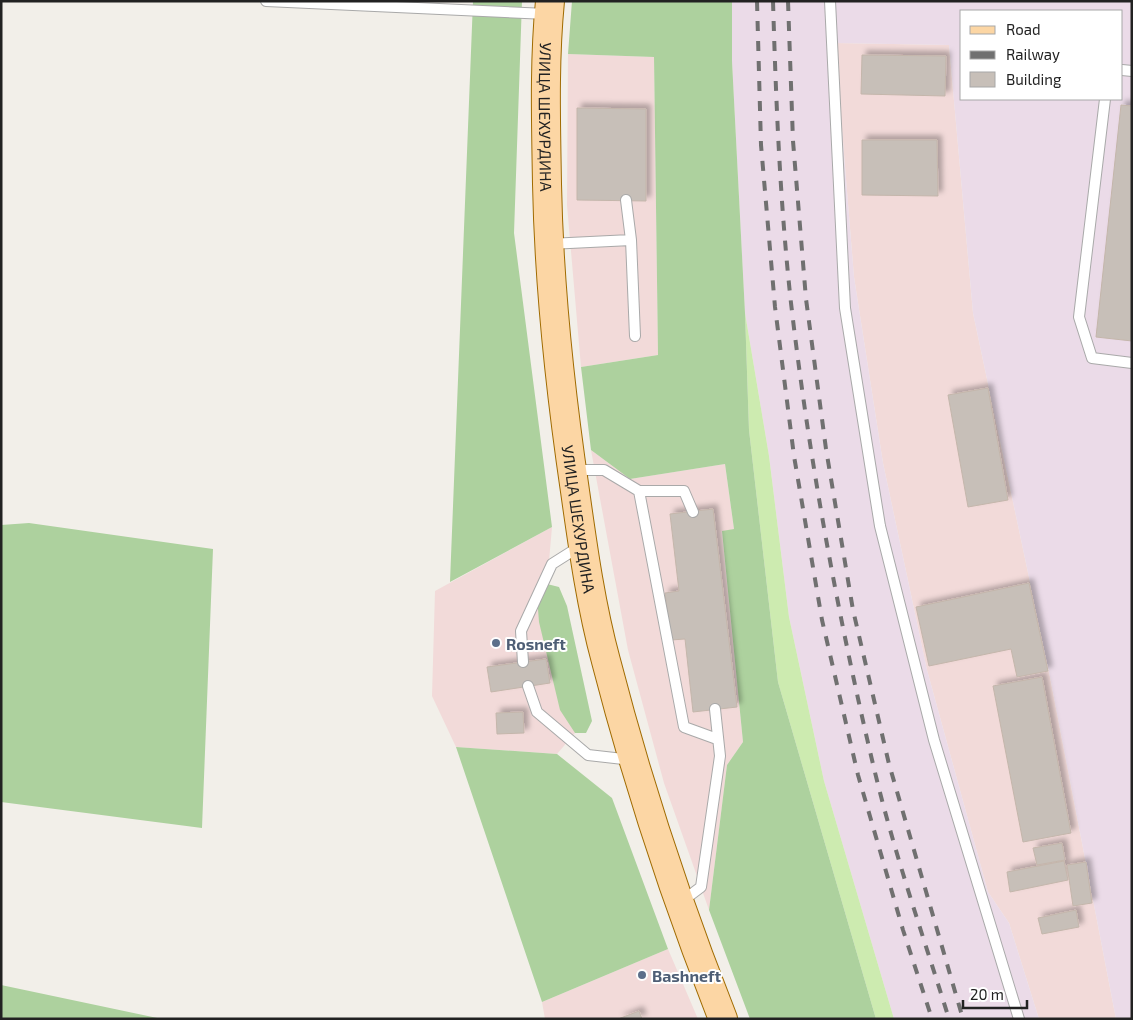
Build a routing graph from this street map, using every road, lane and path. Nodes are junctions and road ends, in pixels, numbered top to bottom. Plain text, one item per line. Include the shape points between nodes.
1 (266, 1) edge
2 (830, 1) edge
3 (550, 8) edge
4 (1105, 100) edge
5 (626, 200) dead end
6 (631, 240) junction
7 (548, 244) junction
8 (635, 336) dead end
9 (1132, 363) edge
10 (571, 470) junction
11 (639, 491) junction
12 (693, 512) dead end
13 (582, 545) junction
14 (523, 662) dead end
15 (528, 686) dead end
16 (715, 709) dead end
17 (716, 739) junction
18 (635, 760) junction
19 (680, 903) junction
20 (719, 1017) edge
21 (1019, 1019) edge

1 - 3 lane
2 - 21 lane via 845,308 880,526 934,740
3 - 7 main road, УЛИЦА ШЕХУРДИНА via 545,58
4 - 9 lane via 1079,317 1092,358
5 - 6 lane
6 - 7 lane
6 - 8 lane
7 - 10 main road, УЛИЦА ШЕХУРДИНА via 558,372
10 - 11 lane via 604,470
10 - 13 main road, УЛИЦА ШЕХУРДИНА
11 - 12 lane via 684,491
11 - 17 lane via 684,727
13 - 14 lane via 552,564 521,631
13 - 18 main road, УЛИЦА ШЕХУРДИНА via 605,659
15 - 18 lane via 537,712 588,755
16 - 17 lane
17 - 19 lane via 720,756 701,887
18 - 19 main road, УЛИЦА ШЕХУРДИНА
19 - 20 main road, УЛИЦА ШЕХУРДИНА

